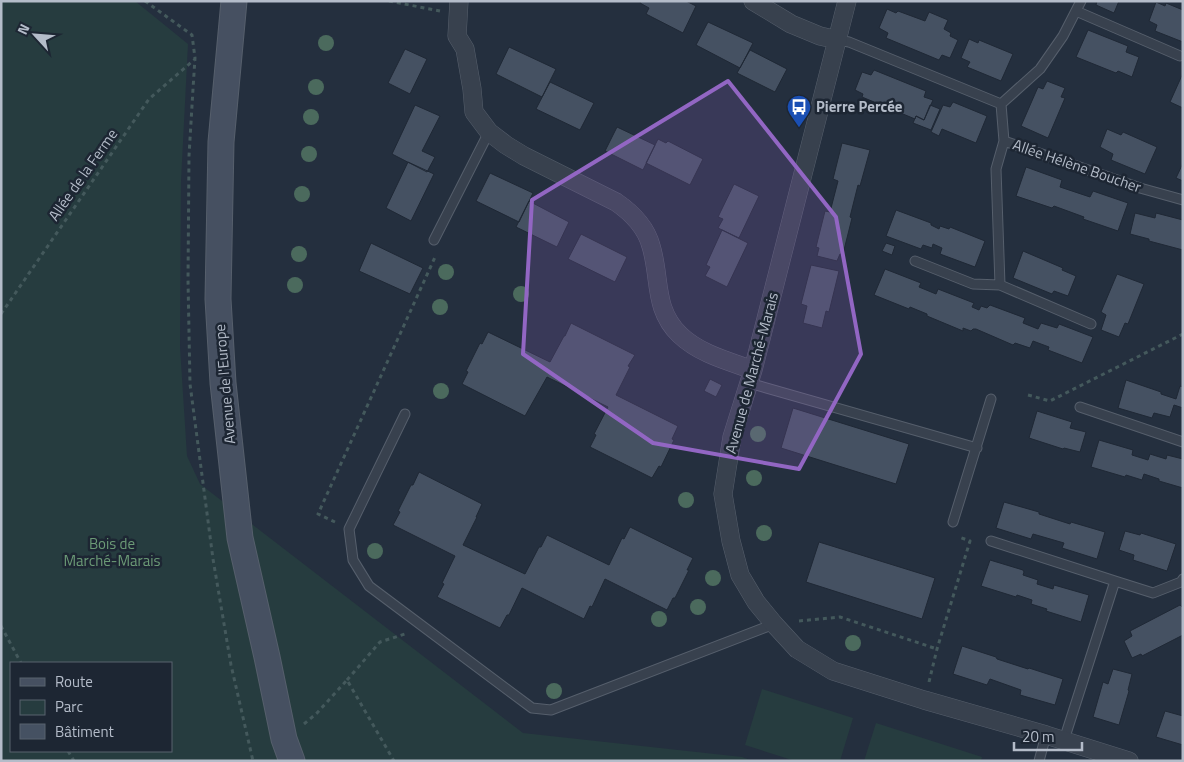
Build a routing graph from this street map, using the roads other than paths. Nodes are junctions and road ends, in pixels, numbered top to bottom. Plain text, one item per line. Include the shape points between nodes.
1 (753, 1) edge
2 (847, 1) edge
3 (1081, 1) edge
4 (459, 8) edge
5 (1076, 11) junction
6 (233, 12) edge
7 (838, 40) junction
8 (1180, 56) dead end
9 (1001, 104) junction
10 (489, 132) junction
11 (1004, 142) junction
12 (1183, 200) edge
13 (434, 240) road end
14 (915, 261) dead end
15 (1000, 285) junction
16 (1091, 324) dead end
17 (751, 376) junction
18 (991, 399) dead end
19 (1080, 407) dead end
20 (405, 414) dead end
21 (1183, 442) edge
22 (977, 448) junction
23 (953, 522) road end
24 (991, 541) dead end
25 (1183, 579) edge
26 (1115, 581) junction
27 (774, 624) junction
28 (1046, 735) junction
29 (1064, 740) junction
30 (288, 750) edge
31 (1091, 755) edge
32 (1038, 761) edge
33 (1130, 761) edge

1 - 7 street via 791,24
2 - 7 street, Avenue de Marché-Marais
3 - 5 lane
4 - 10 street via 456,36 465,49 474,112
5 - 8 lane
5 - 9 lane via 1040,69
6 - 30 main road, Avenue de l'Europe via 221,142 218,299 223,383 240,538
7 - 9 lane
7 - 17 street, Avenue de Marché-Marais
9 - 11 lane, Allée Hélène Boucher
10 - 13 lane
10 - 17 street via 524,156 630,212 651,246 661,306 669,322 697,347
11 - 12 lane, Allée Hélène Boucher
11 - 15 lane via 996,168
14 - 15 lane via 973,284
15 - 16 lane
17 - 22 lane
17 - 27 street, Avenue de Marché-Marais via 732,437 723,494 740,575
18 - 22 lane
19 - 21 lane
20 - 27 lane via 349,529 353,560 369,586 532,708 551,710
22 - 23 lane
24 - 26 lane
25 - 26 lane via 1153,593
26 - 29 lane
27 - 28 street, Avenue de Marché-Marais via 798,649 833,671
28 - 29 street, Avenue de Marché-Marais
28 - 32 lane
29 - 31 street, Avenue de Marché-Marais
31 - 33 street, Avenue de Marché-Marais

